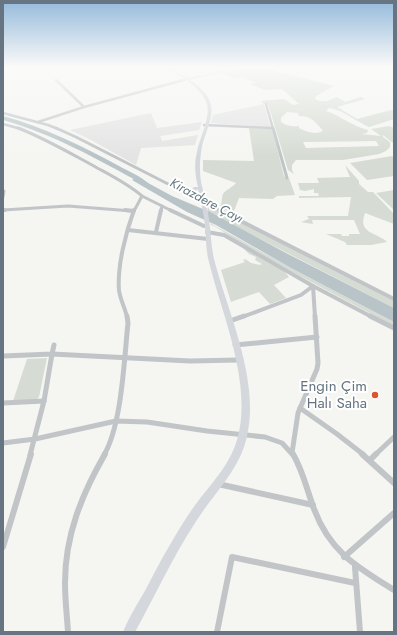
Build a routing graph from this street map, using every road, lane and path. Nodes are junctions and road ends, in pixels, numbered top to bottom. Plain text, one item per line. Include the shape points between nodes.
1 (73, 97) edge
2 (123, 97) edge
3 (205, 97) edge
4 (266, 104) dead end
5 (84, 107) junction
6 (3, 113) edge
7 (38, 122) junction
8 (3, 124) edge
9 (205, 125) junction
10 (274, 128) junction
11 (288, 178) dead end
12 (196, 188) junction
13 (4, 191) dead end
14 (183, 192) junction
15 (142, 196) junction
16 (3, 197) edge
17 (202, 202) junction
18 (162, 206) junction
19 (3, 210) edge
20 (134, 211) junction
21 (206, 228) junction
22 (128, 230) junction
23 (156, 232) junction
24 (313, 286) junction
25 (394, 299) edge
26 (230, 321) junction
27 (394, 328) edge
28 (317, 337) junction
29 (235, 344) junction
30 (54, 345) dead end
31 (52, 354) junction
32 (3, 356) edge
33 (125, 359) junction
34 (239, 360) junction
35 (44, 401) junction
36 (3, 403) edge
37 (300, 408) junction
38 (116, 420) junction
39 (243, 435) junction
40 (394, 437) edge
41 (35, 439) junction
42 (3, 443) edge
43 (292, 454) junction
44 (370, 460) junction
45 (394, 483) edge
46 (218, 484) junction
47 (313, 505) junction
48 (394, 512) edge
49 (3, 547) edge
50 (344, 557) junction
51 (355, 567) junction
52 (356, 583) junction
53 (394, 590) edge
54 (68, 632) edge
55 (129, 632) edge
56 (217, 632) edge
57 (360, 632) edge

1 - 5 street
2 - 5 street
3 - 9 main road via 210,110
4 - 10 street
5 - 7 street
6 - 7 street
7 - 14 street via 76,137
8 - 15 street via 56,145
9 - 10 street
9 - 12 main road via 195,158
9 - 17 main road via 198,158
10 - 11 street
12 - 14 main road via 191,192
12 - 17 main road
13 - 16 street
14 - 17 street
15 - 18 street
15 - 20 street via 138,199
17 - 21 main road
17 - 25 street
18 - 21 street
18 - 23 street
19 - 20 street via 74,205
20 - 22 street
21 - 23 street
21 - 24 street via 222,234
21 - 26 main road via 214,270
22 - 23 street
22 - 33 street via 119,288 128,318
24 - 26 street via 301,295
24 - 27 street
24 - 28 street
26 - 29 main road
28 - 29 street
28 - 37 street via 317,369
29 - 34 main road
30 - 31 street
31 - 32 street
31 - 33 street
31 - 35 street
33 - 34 street
33 - 38 street
34 - 39 main road via 246,398
35 - 36 street
35 - 41 street
37 - 43 street
37 - 44 street via 340,434
38 - 39 street
38 - 41 street
38 - 54 street via 110,444 82,495 72,527 66,567
39 - 43 street via 274,439 287,447
39 - 46 main road via 236,456
40 - 44 street
41 - 42 street
41 - 49 street
43 - 47 street via 304,477
44 - 45 street
46 - 47 street
46 - 55 main road via 189,522
47 - 50 street via 324,530
48 - 50 street
50 - 51 street
51 - 52 street
51 - 53 street
52 - 56 street via 232,557
52 - 57 street

